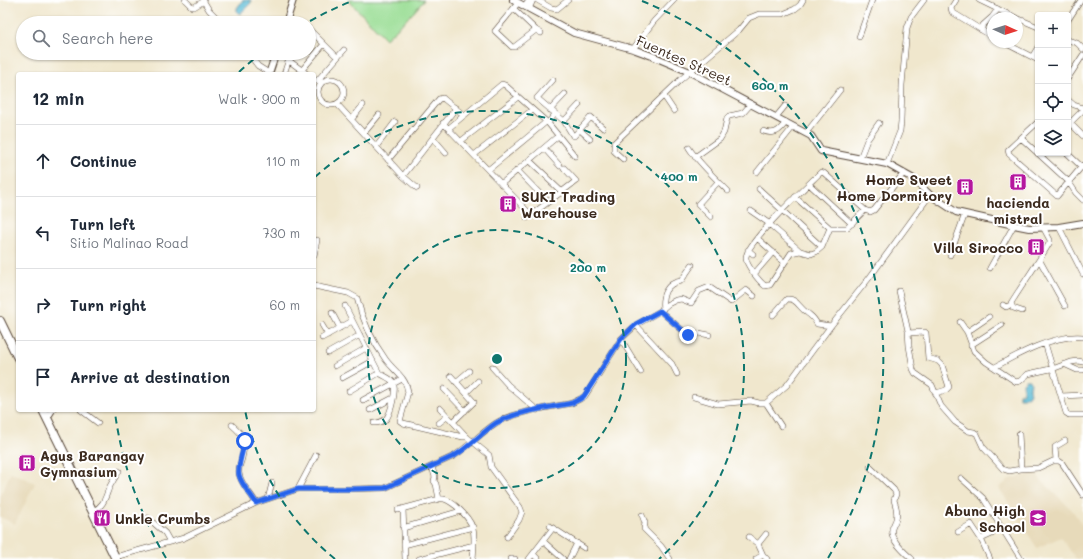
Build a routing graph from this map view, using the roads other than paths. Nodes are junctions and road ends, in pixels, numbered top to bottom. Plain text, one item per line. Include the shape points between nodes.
1 (185, 0) edge
2 (294, 0) edge
3 (528, 0) edge
4 (533, 0) edge
5 (537, 0) edge
6 (568, 0) edge
7 (674, 0) edge
8 (803, 0) edge
9 (872, 0) edge
10 (924, 0) edge
11 (956, 0) edge
12 (979, 0) edge
13 (1081, 0) edge
14 (203, 1) edge
15 (516, 1) edge
16 (527, 8) junction
17 (514, 9) junction
18 (998, 9) junction
19 (1004, 12) edge
20 (1071, 15) edge
21 (215, 16) edge
22 (288, 16) edge
23 (1023, 21) edge
24 (1035, 26) edge
25 (980, 30) junction
26 (987, 34) edge
27 (316, 37) edge
28 (858, 37) dead end
29 (1071, 41) edge
30 (324, 44) junction
31 (1015, 48) edge
32 (1037, 48) edge
33 (633, 49) junction
34 (1083, 49) edge
35 (344, 50) dead end
36 (1083, 55) edge
37 (316, 56) edge
38 (337, 57) junction
39 (1032, 57) junction
40 (1035, 58) edge
41 (253, 60) edge
42 (274, 60) edge
43 (288, 60) joint
44 (314, 60) edge
45 (266, 72) edge
46 (270, 72) edge
47 (285, 72) edge
48 (304, 72) edge
49 (306, 72) edge
50 (690, 72) junction
51 (1071, 73) edge
52 (553, 80) dead end
53 (317, 81) edge
54 (840, 90) dead end
55 (565, 94) dead end
56 (664, 96) junction
57 (518, 97) junction
58 (316, 98) edge
59 (1071, 102) edge
60 (338, 104) junction
61 (751, 104) junction
62 (363, 105) dead end
63 (579, 105) dead end
64 (785, 106) dead end
65 (456, 108) junction
66 (1083, 109) edge
67 (532, 110) junction
68 (550, 110) junction
69 (674, 111) dead end
70 (555, 114) junction
71 (379, 115) dead end
72 (464, 115) junction
73 (776, 117) junction
74 (352, 119) junction
75 (395, 122) dead end
76 (564, 122) junction
77 (786, 122) junction
78 (1071, 122) edge
79 (444, 123) junction
80 (547, 123) junction
81 (879, 123) dead end
82 (794, 126) junction
83 (1035, 126) edge
84 (1071, 126) edge
85 (449, 128) junction
86 (603, 128) dead end
87 (580, 130) junction
88 (763, 131) dead end
89 (364, 133) junction
90 (806, 133) junction
91 (558, 136) junction
92 (1083, 136) edge
93 (433, 138) junction
94 (1021, 138) junction
95 (590, 139) dead end
96 (461, 141) junction
97 (376, 147) junction
98 (544, 148) junction
99 (689, 148) dead end
100 (446, 153) dead end
101 (474, 156) junction
102 (575, 156) dead end
103 (1071, 156) edge
104 (695, 157) junction
105 (860, 158) junction
106 (623, 159) dead end
107 (388, 160) junction
108 (529, 160) junction
109 (887, 164) junction
110 (1083, 166) edge
111 (488, 170) junction
112 (517, 170) junction
113 (757, 172) dead end
114 (904, 173) junction
115 (402, 176) junction
116 (1068, 181) junction
117 (718, 182) junction
118 (501, 184) junction
119 (809, 184) junction
120 (417, 188) dead end
121 (758, 189) dead end
122 (728, 190) dead end
123 (562, 192) junction
124 (930, 195) junction
125 (795, 198) junction
126 (1083, 200) edge
127 (548, 202) junction
128 (783, 210) junction
129 (865, 210) junction
130 (751, 212) dead end
131 (965, 214) junction
132 (711, 217) dead end
133 (1083, 223) edge
134 (770, 224) junction
135 (852, 224) junction
136 (1014, 225) junction
137 (1043, 227) junction
138 (1059, 227) junction
139 (830, 228) junction
140 (757, 238) junction
141 (317, 240) dead end
142 (316, 245) edge
143 (822, 247) junction
144 (748, 250) junction
145 (800, 251) junction
146 (773, 252) junction
147 (753, 254) dead end
148 (950, 255) dead end
149 (1040, 261) junction
150 (784, 262) junction
151 (692, 265) dead end
152 (990, 268) dead end
153 (755, 273) junction
154 (1083, 274) edge
155 (316, 286) edge
156 (899, 291) dead end
157 (754, 296) dead end
158 (1003, 305) dead end
159 (1011, 305) junction
160 (345, 306) dead end
161 (1065, 306) dead end
162 (662, 310) junction
163 (1022, 311) dead end
164 (332, 313) dead end
165 (773, 315) dead end
166 (989, 317) dead end
167 (0, 321) edge
168 (352, 321) junction
169 (960, 322) dead end
170 (636, 324) junction
171 (322, 325) dead end
172 (1002, 325) dead end
173 (831, 326) junction
174 (340, 328) junction
175 (967, 332) junction
176 (908, 333) junction
177 (328, 335) junction
178 (360, 335) junction
179 (709, 335) dead end
180 (1083, 337) edge
181 (322, 338) dead end
182 (621, 339) junction
183 (1045, 343) junction
184 (971, 345) junction
185 (366, 348) junction
186 (328, 353) dead end
187 (16, 354) edge
188 (373, 361) junction
189 (1083, 362) edge
190 (1064, 364) junction
191 (335, 366) dead end
192 (492, 367) dead end
193 (995, 367) junction
194 (1052, 369) junction
195 (1083, 370) edge
196 (468, 371) dead end
197 (641, 372) dead end
198 (379, 373) junction
199 (677, 374) dead end
200 (451, 376) dead end
201 (342, 378) dead end
202 (402, 379) junction
203 (478, 381) dead end
204 (456, 382) junction
205 (394, 383) junction
206 (444, 389) dead end
207 (349, 391) dead end
208 (467, 392) junction
209 (936, 393) junction
210 (1083, 395) edge
211 (1061, 396) junction
212 (694, 397) dead end
213 (394, 398) junction
214 (363, 400) dead end
215 (766, 403) junction
216 (440, 408) dead end
217 (370, 410) dead end
218 (538, 410) junction
219 (465, 411) junction
220 (83, 412) edge
221 (45, 414) edge
222 (1083, 415) edge
223 (448, 416) junction
224 (454, 422) junction
225 (98, 423) dead end
226 (374, 423) dead end
227 (439, 423) dead end
228 (232, 425) dead end
229 (781, 426) dead end
230 (1019, 434) dead end
231 (467, 437) junction
232 (1065, 441) dead end
233 (473, 442) junction
234 (316, 455) dead end
235 (1056, 460) junction
236 (432, 467) junction
237 (870, 467) dead end
238 (1021, 469) junction
239 (119, 471) dead end
240 (961, 478) dead end
241 (272, 483) dead end
242 (298, 489) junction
243 (1083, 495) edge
244 (268, 499) junction
245 (440, 499) junction
246 (256, 503) junction
247 (93, 511) junction
248 (461, 511) junction
249 (642, 515) dead end
250 (148, 518) dead end
251 (473, 527) junction
252 (403, 528) junction
253 (958, 532) dead end
254 (766, 534) dead end
255 (992, 534) dead end
256 (507, 537) dead end
257 (749, 537) dead end
258 (981, 539) junction
259 (543, 541) junction
260 (170, 542) junction
261 (577, 543) junction
262 (758, 544) junction
263 (474, 545) junction
264 (404, 546) junction
265 (584, 548) dead end
266 (533, 554) junction
267 (765, 557) edge
268 (115, 558) edge
269 (405, 559) edge
270 (419, 559) edge
271 (472, 559) edge
272 (511, 559) edge
273 (515, 559) edge
274 (529, 559) edge
275 (538, 559) edge
276 (563, 559) edge
277 (569, 559) edge
278 (670, 559) edge
279 (756, 559) edge
280 (912, 559) edge
281 (990, 559) edge
282 (1021, 559) edge

1 - 14 street via 192,7
2 - 22 street
3 - 16 street
4 - 16 street
5 - 6 street via 557,9
7 - 33 street
8 - 50 street via 795,9 783,14 759,14 749,18 739,30
9 - 28 street
10 - 109 street via 911,17 907,28 900,131
11 - 25 street via 952,12
12 - 18 street
13 - 20 street
14 - 21 street
15 - 16 street, Fuentes Street
15 - 17 street
16 - 33 street, Fuentes Street via 574,33
17 - 17 street via 539,32 512,47 495,31
18 - 19 street
18 - 25 street
23 - 24 street
25 - 26 street
27 - 30 street
29 - 34 street
30 - 37 street
30 - 38 street
31 - 39 street
32 - 39 street
33 - 50 street, Fuentes Street
35 - 38 street
36 - 51 street
38 - 53 street
39 - 40 street
41 - 45 street
42 - 46 street
43 - 47 street
43 - 48 street
44 - 49 street
50 - 56 street
50 - 61 street, Fuentes Street
52 - 68 street via 537,98
53 - 58 street
53 - 60 street via 335,79 341,82 345,94
54 - 90 street
55 - 68 street
56 - 69 street
56 - 106 street via 614,143 614,151
57 - 67 street
57 - 72 street via 502,84
57 - 96 street
58 - 60 street via 326,105
59 - 66 street
60 - 74 street
61 - 73 street, Fuentes Street
61 - 104 street via 743,113 729,116 720,139
62 - 74 street
63 - 76 street
64 - 73 street
65 - 72 street
65 - 79 street
65 - 107 street via 443,98 439,99
66 - 78 street
67 - 80 street
67 - 101 street
68 - 70 street
70 - 76 street
70 - 80 street
71 - 89 street
72 - 85 street
73 - 77 street, Fuentes Street
74 - 89 street
75 - 97 street
76 - 87 street via 572,136
77 - 82 street, Fuentes Street
77 - 88 street via 777,132
79 - 85 street
79 - 93 street
80 - 91 street
80 - 111 street
81 - 105 street via 867,140
82 - 90 street, Fuentes Street
82 - 113 street
83 - 94 street
84 - 92 street
85 - 96 street
86 - 87 street via 591,117
87 - 95 street
89 - 97 street
90 - 105 street, Fuentes Street via 821,151
91 - 98 street
91 - 102 street
93 - 100 street
93 - 115 street
94 - 116 street
94 - 116 street via 1008,150 1009,154 1057,196
96 - 101 street
97 - 107 street
98 - 108 street
98 - 123 street via 576,181
99 - 104 street
101 - 111 street
103 - 110 street
104 - 117 street
105 - 109 street, Fuentes Street
107 - 115 street
108 - 112 street
108 - 123 street
109 - 114 street, Fuentes Street
110 - 116 street
111 - 118 street
112 - 118 street
112 - 127 street
114 - 124 street, Fuentes Street
114 - 129 street via 874,210
115 - 120 street
116 - 126 street
117 - 122 street
117 - 132 street via 698,204
118 - 127 street via 529,216
119 - 125 street
119 - 129 street via 821,172 824,173
119 - 135 street
121 - 128 street
123 - 127 street
124 - 131 street, Fuentes Street via 956,212
124 - 173 street
125 - 128 street
125 - 139 street
128 - 134 street
128 - 143 street
129 - 135 street
130 - 134 street
131 - 136 street, Fuentes Street
131 - 148 street
133 - 138 street, Fuentes Street
134 - 140 street
134 - 145 street
135 - 139 street via 848,228
136 - 137 street, Fuentes Street
136 - 152 street
137 - 138 street, Fuentes Street
137 - 149 street via 1050,240
138 - 154 street
139 - 143 street
140 - 144 street
140 - 146 street
141 - 142 street
143 - 145 street via 811,254
144 - 147 street
144 - 153 street via 748,265
145 - 150 street via 791,253
146 - 150 street
146 - 153 street
149 - 159 street via 1024,281
149 - 161 street
150 - 153 street via 768,286 764,286
151 - 162 street via 681,282 673,283 665,292
155 - 202 street via 348,293 357,298 365,324 386,360
156 - 176 street
157 - 162 street via 746,290 731,302 709,287 700,291 691,303 676,300
158 - 159 street
159 - 163 street
160 - 168 street
162 - 170 street
162 - 179 street via 688,335
164 - 174 street
165 - 173 street via 787,299 791,299 812,315 817,324
166 - 175 street
167 - 187 main road
168 - 174 street
168 - 178 street
169 - 175 street
170 - 182 street
170 - 199 street via 672,364
171 - 177 street
172 - 184 street
173 - 215 street via 786,385
174 - 177 street
175 - 184 street
176 - 209 street via 913,369 932,385
176 - 209 street via 926,333 928,358 938,361 944,370 949,386 946,390
177 - 181 street
178 - 185 street
178 - 186 street
180 - 183 street via 1076,336
182 - 197 street
182 - 218 street via 584,396 572,403
183 - 193 street
183 - 194 street
184 - 193 street via 974,351
185 - 188 street
185 - 191 street
188 - 198 street
188 - 201 street
189 - 190 street
190 - 194 street
190 - 195 street
192 - 218 street via 508,385
193 - 194 street via 1016,382 1028,374
194 - 211 street
196 - 204 street
198 - 205 street
198 - 207 street
200 - 204 street
202 - 205 street
202 - 231 street via 408,392 400,421
203 - 208 street
204 - 208 street
205 - 213 street
205 - 214 street
206 - 219 street
208 - 219 street via 474,402
209 - 238 street via 942,406 955,422 977,434 983,447 1003,470
210 - 211 street
211 - 222 street via 1067,414
212 - 215 street via 718,404 751,401
213 - 217 street
213 - 226 street via 386,419
215 - 229 street
216 - 223 street
218 - 233 street via 505,419
219 - 224 street
220 - 225 street
221 - 247 main road
223 - 224 street
223 - 227 street
224 - 231 street
228 - 246 street via 243,434 245,441 239,475
230 - 238 street
231 - 233 street
232 - 235 street via 1055,448
233 - 236 street via 464,450
233 - 256 street via 489,455 491,466 522,512
234 - 242 street
235 - 238 street via 1038,468
235 - 243 street via 1062,463
236 - 242 street via 385,488
236 - 245 street
237 - 280 street via 896,494 894,500 897,511 892,534
239 - 247 street via 105,501
240 - 282 street via 982,498
241 - 244 street
242 - 244 street
244 - 246 street
245 - 248 street via 449,500
245 - 252 street via 400,510
246 - 260 street via 184,538
247 - 268 main road
248 - 251 street
248 - 252 street
249 - 278 street via 644,529
250 - 260 street via 165,533
251 - 263 street
251 - 264 street
252 - 264 street
253 - 258 street via 971,524
254 - 262 street
255 - 258 street
257 - 262 street
258 - 281 street
259 - 261 street via 551,527
259 - 266 street
259 - 276 street
260 - 268 street
261 - 265 street
261 - 277 street
262 - 267 street
263 - 270 street
263 - 271 street
264 - 269 street
266 - 274 street
266 - 275 street
267 - 279 street
272 - 273 street

